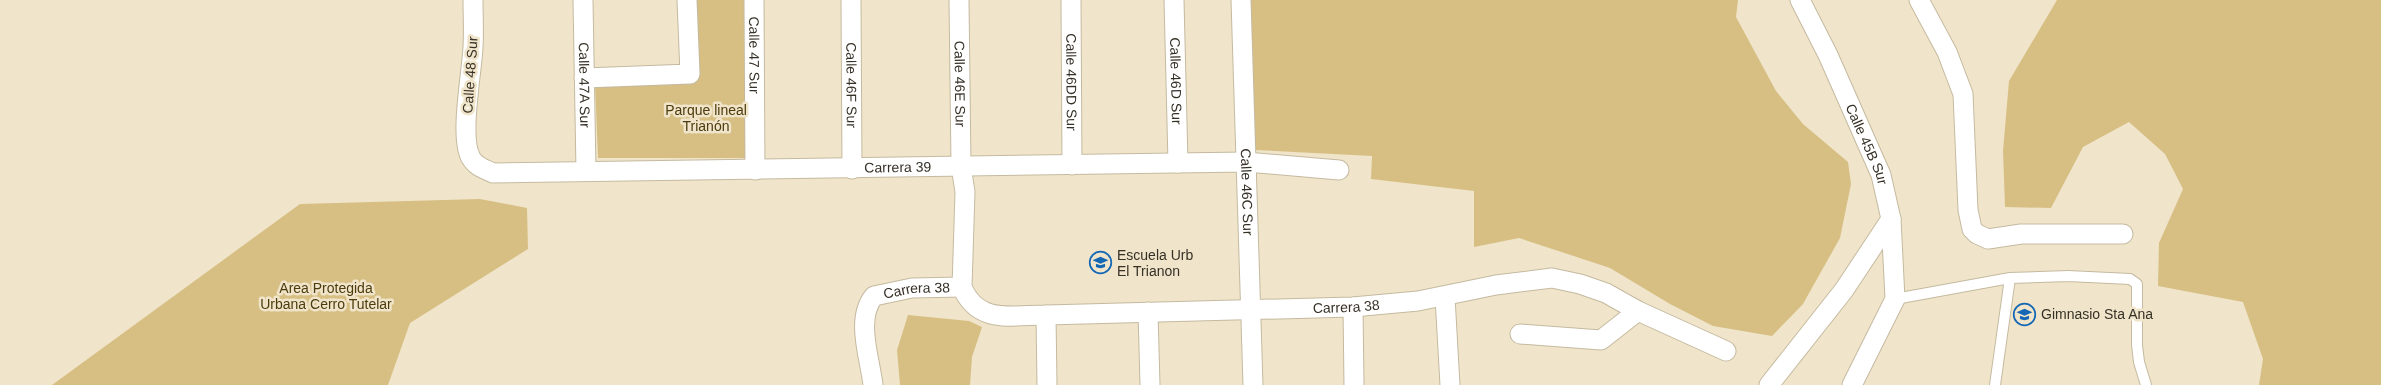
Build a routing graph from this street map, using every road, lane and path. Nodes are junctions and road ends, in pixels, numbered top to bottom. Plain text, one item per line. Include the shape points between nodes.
1 (473, 0) edge
2 (582, 0) edge
3 (687, 0) edge
4 (754, 0) edge
5 (852, 0) edge
6 (959, 0) edge
7 (1071, 0) edge
8 (1174, 0) edge
9 (1241, 0) edge
10 (1800, 0) edge
11 (1919, 0) edge
12 (584, 78) junction
13 (467, 150) joint
14 (1246, 162) junction
15 (1178, 163) junction
16 (1072, 165) junction
17 (961, 166) junction
18 (852, 169) junction
19 (755, 170) junction
20 (1339, 170) dead end
21 (586, 171) junction
22 (1891, 219) junction
23 (2123, 234) dead end
24 (2010, 278) junction
25 (962, 287) junction
26 (1445, 297) junction
27 (1895, 299) junction
28 (1353, 307) junction
29 (1250, 310) junction
30 (1638, 311) junction
31 (1148, 312) junction
32 (1046, 315) junction
33 (1520, 334) dead end
34 (1726, 351) dead end
35 (873, 385) edge
36 (1047, 385) edge
37 (1150, 385) edge
38 (1253, 385) edge
39 (1354, 385) edge
40 (1450, 385) edge
41 (1769, 385) edge
42 (1852, 385) edge
43 (1995, 385) edge
44 (2146, 385) edge

1 - 13 street, Calle 48 Sur via 474,45
2 - 12 street, Calle 47A Sur
3 - 12 street via 690,74
4 - 19 street, Calle 47 Sur
5 - 18 street, Calle 46F Sur
6 - 17 street, Calle 46E Sur
7 - 16 street, Calle 46DD Sur
8 - 15 street, Calle 46D Sur
9 - 14 street, Calle 46C Sur
10 - 22 street, Calle 45B Sur via 1881,175
11 - 23 street via 1947,52 1963,94 1969,222 1977,234 1988,239 2021,234
12 - 21 street, Calle 47A Sur
13 - 21 street, Carrera 39 via 478,166 493,173
14 - 15 street, Carrera 39
14 - 20 street, Carrera 39
14 - 29 street, Calle 46C Sur
15 - 16 street, Carrera 39
16 - 17 street, Carrera 39
17 - 18 street, Carrera 39
17 - 25 street, Carrera 38 via 964,192
18 - 19 street, Carrera 39
19 - 21 street, Carrera 39
22 - 27 street, Calle 45B Sur
22 - 41 street via 1844,290
24 - 27 lane
24 - 43 lane
24 - 44 lane via 2130,279 2137,284 2137,345
25 - 32 street, Carrera 38 via 975,308 985,313
25 - 35 street, Carrera 38 via 912,288 874,296 864,323
26 - 28 street, Carrera 38
26 - 30 street, Carrera 38 via 1496,285 1552,278 1606,293
26 - 40 street
27 - 42 street
28 - 29 street, Carrera 38
28 - 39 street
29 - 31 street, Carrera 38
29 - 38 street, Calle 46C Sur
30 - 33 street via 1601,340
30 - 34 street, Carrera 38
31 - 32 street, Carrera 38
31 - 37 street
32 - 36 street

